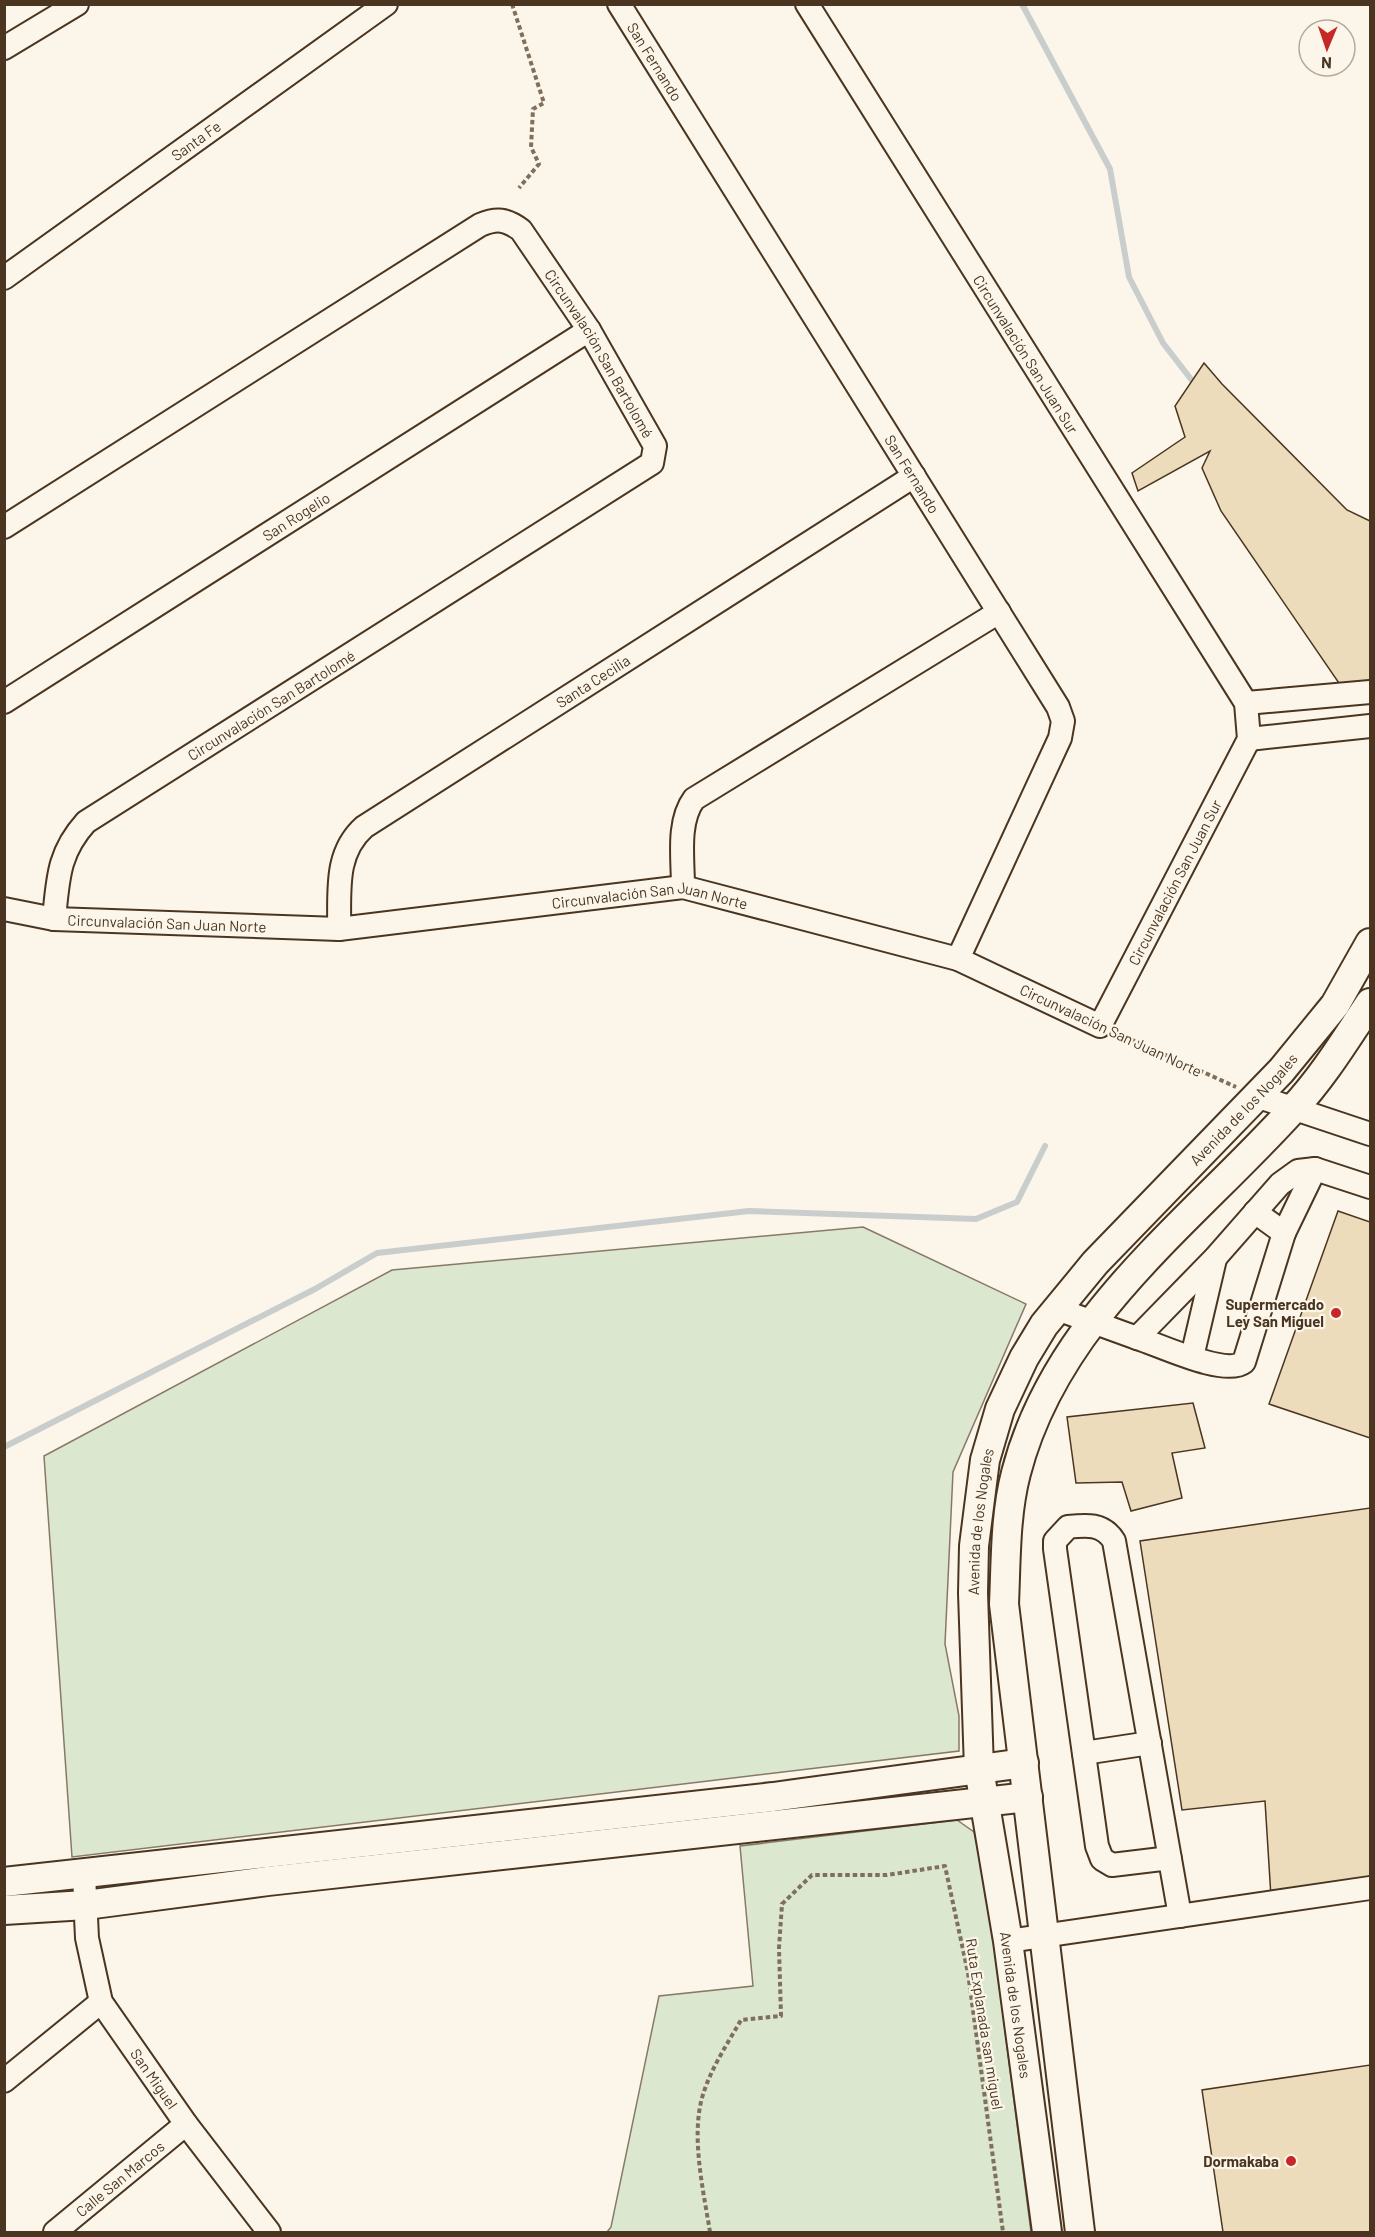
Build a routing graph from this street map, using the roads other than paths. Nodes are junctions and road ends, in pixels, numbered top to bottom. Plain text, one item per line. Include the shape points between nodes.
1 (77, 4) edge
2 (386, 4) edge
3 (619, 4) edge
4 (807, 4) edge
5 (4, 48) edge
6 (4, 278) edge
7 (589, 330) junction
8 (914, 476) junction
9 (4, 527) edge
10 (999, 612) junction
11 (1371, 692) edge
12 (4, 702) edge
13 (1246, 703) junction
14 (1371, 726) edge
15 (1249, 739) junction
16 (682, 887) junction
17 (4, 909) edge
18 (54, 919) junction
19 (339, 929) junction
20 (1370, 948) edge
21 (958, 959) junction
22 (1371, 1003) edge
23 (1100, 1026) joint
24 (1259, 1097) junction
25 (1294, 1108) junction
26 (1371, 1134) edge
27 (1315, 1169) junction
28 (1371, 1187) edge
29 (1255, 1212) junction
30 (1284, 1233) junction
31 (1215, 1258) junction
32 (1058, 1309) junction
33 (1092, 1319) junction
34 (1137, 1338) junction
35 (1192, 1357) junction
36 (1150, 1743) junction
37 (1084, 1753) junction
38 (1024, 1763) junction
39 (980, 1769) junction
40 (773, 1797) junction
41 (1028, 1797) junction
42 (984, 1804) junction
43 (778, 1826) junction
44 (1170, 1858) junction
45 (84, 1875) junction
46 (4, 1882) edge
47 (1371, 1888) edge
48 (86, 1905) junction
49 (4, 1910) edge
50 (1180, 1916) junction
51 (1042, 1937) junction
52 (1008, 1941) junction
53 (101, 2002) junction
54 (4, 2081) edge
55 (186, 2124) junction
56 (264, 2231) edge
57 (55, 2232) edge
58 (1047, 2232) edge
59 (1080, 2232) edge

1 - 5 street
2 - 6 street, Santa Fe
3 - 8 street, San Fernando
4 - 13 street, Circunvalación San Juan Sur
7 - 9 street, Circunvalación San Bartolomé via 521,230 495,219 470,231
7 - 12 street, San Rogelio
7 - 18 street, Circunvalación San Bartolomé via 651,436 655,446 652,463 86,822 67,846 60,866
8 - 10 street, San Fernando
8 - 19 street, Santa Cecilia via 364,827 354,836 342,859
10 - 16 street via 694,799 684,825
10 - 21 street, San Fernando via 1058,706 1063,721 1052,758
11 - 13 street
13 - 15 street, Circunvalación San Juan Sur
14 - 15 street
15 - 23 street, Circunvalación San Juan Sur
16 - 19 street, Circunvalación San Juan Norte
16 - 21 street, Circunvalación San Juan Norte
17 - 18 street, Circunvalación San Juan Norte
18 - 19 street, Circunvalación San Juan Norte
20 - 24 main road, Avenida de los Nogales via 1335,1005
21 - 23 street, Circunvalación San Juan Norte
22 - 25 main road, Avenida de los Nogales
24 - 25 street
24 - 32 main road, Avenida de los Nogales via 1095,1263
25 - 26 street
25 - 33 main road, Avenida de los Nogales via 1132,1272
27 - 28 street
27 - 29 street via 1298,1172 1280,1184
27 - 30 street
29 - 30 street
29 - 31 street
30 - 35 street via 1244,1362 1226,1368
31 - 34 street
31 - 35 street
32 - 33 street
32 - 39 main road, Avenida de los Nogales via 1024,1358 1000,1409 985,1460 973,1581
33 - 34 street
33 - 38 main road, Avenida de los Nogales via 1059,1370 1034,1423 1016,1472 1008,1523 1004,1604
34 - 35 street
36 - 37 street
36 - 37 street via 1114,1541 1098,1527 1068,1527 1055,1540 1055,1549
36 - 44 street
37 - 44 street via 1102,1859 1112,1865
38 - 39 main road
38 - 41 main road, Avenida de los Nogales
39 - 40 main road
39 - 42 main road, Avenida de los Nogales
40 - 43 main road
40 - 45 main road
41 - 42 main road
41 - 51 main road, Avenida de los Nogales
42 - 43 main road
42 - 52 main road, Avenida de los Nogales
43 - 48 main road via 268,1881
44 - 50 street
45 - 46 main road
45 - 48 street, San Miguel
47 - 50 street
48 - 49 main road
48 - 53 street, San Miguel via 87,1938
50 - 51 street
51 - 52 street
51 - 59 main road, Avenida de los Nogales
52 - 58 main road, Avenida de los Nogales
53 - 54 street
53 - 55 street, San Miguel
55 - 56 street, San Miguel
55 - 57 street, Calle San Marcos

